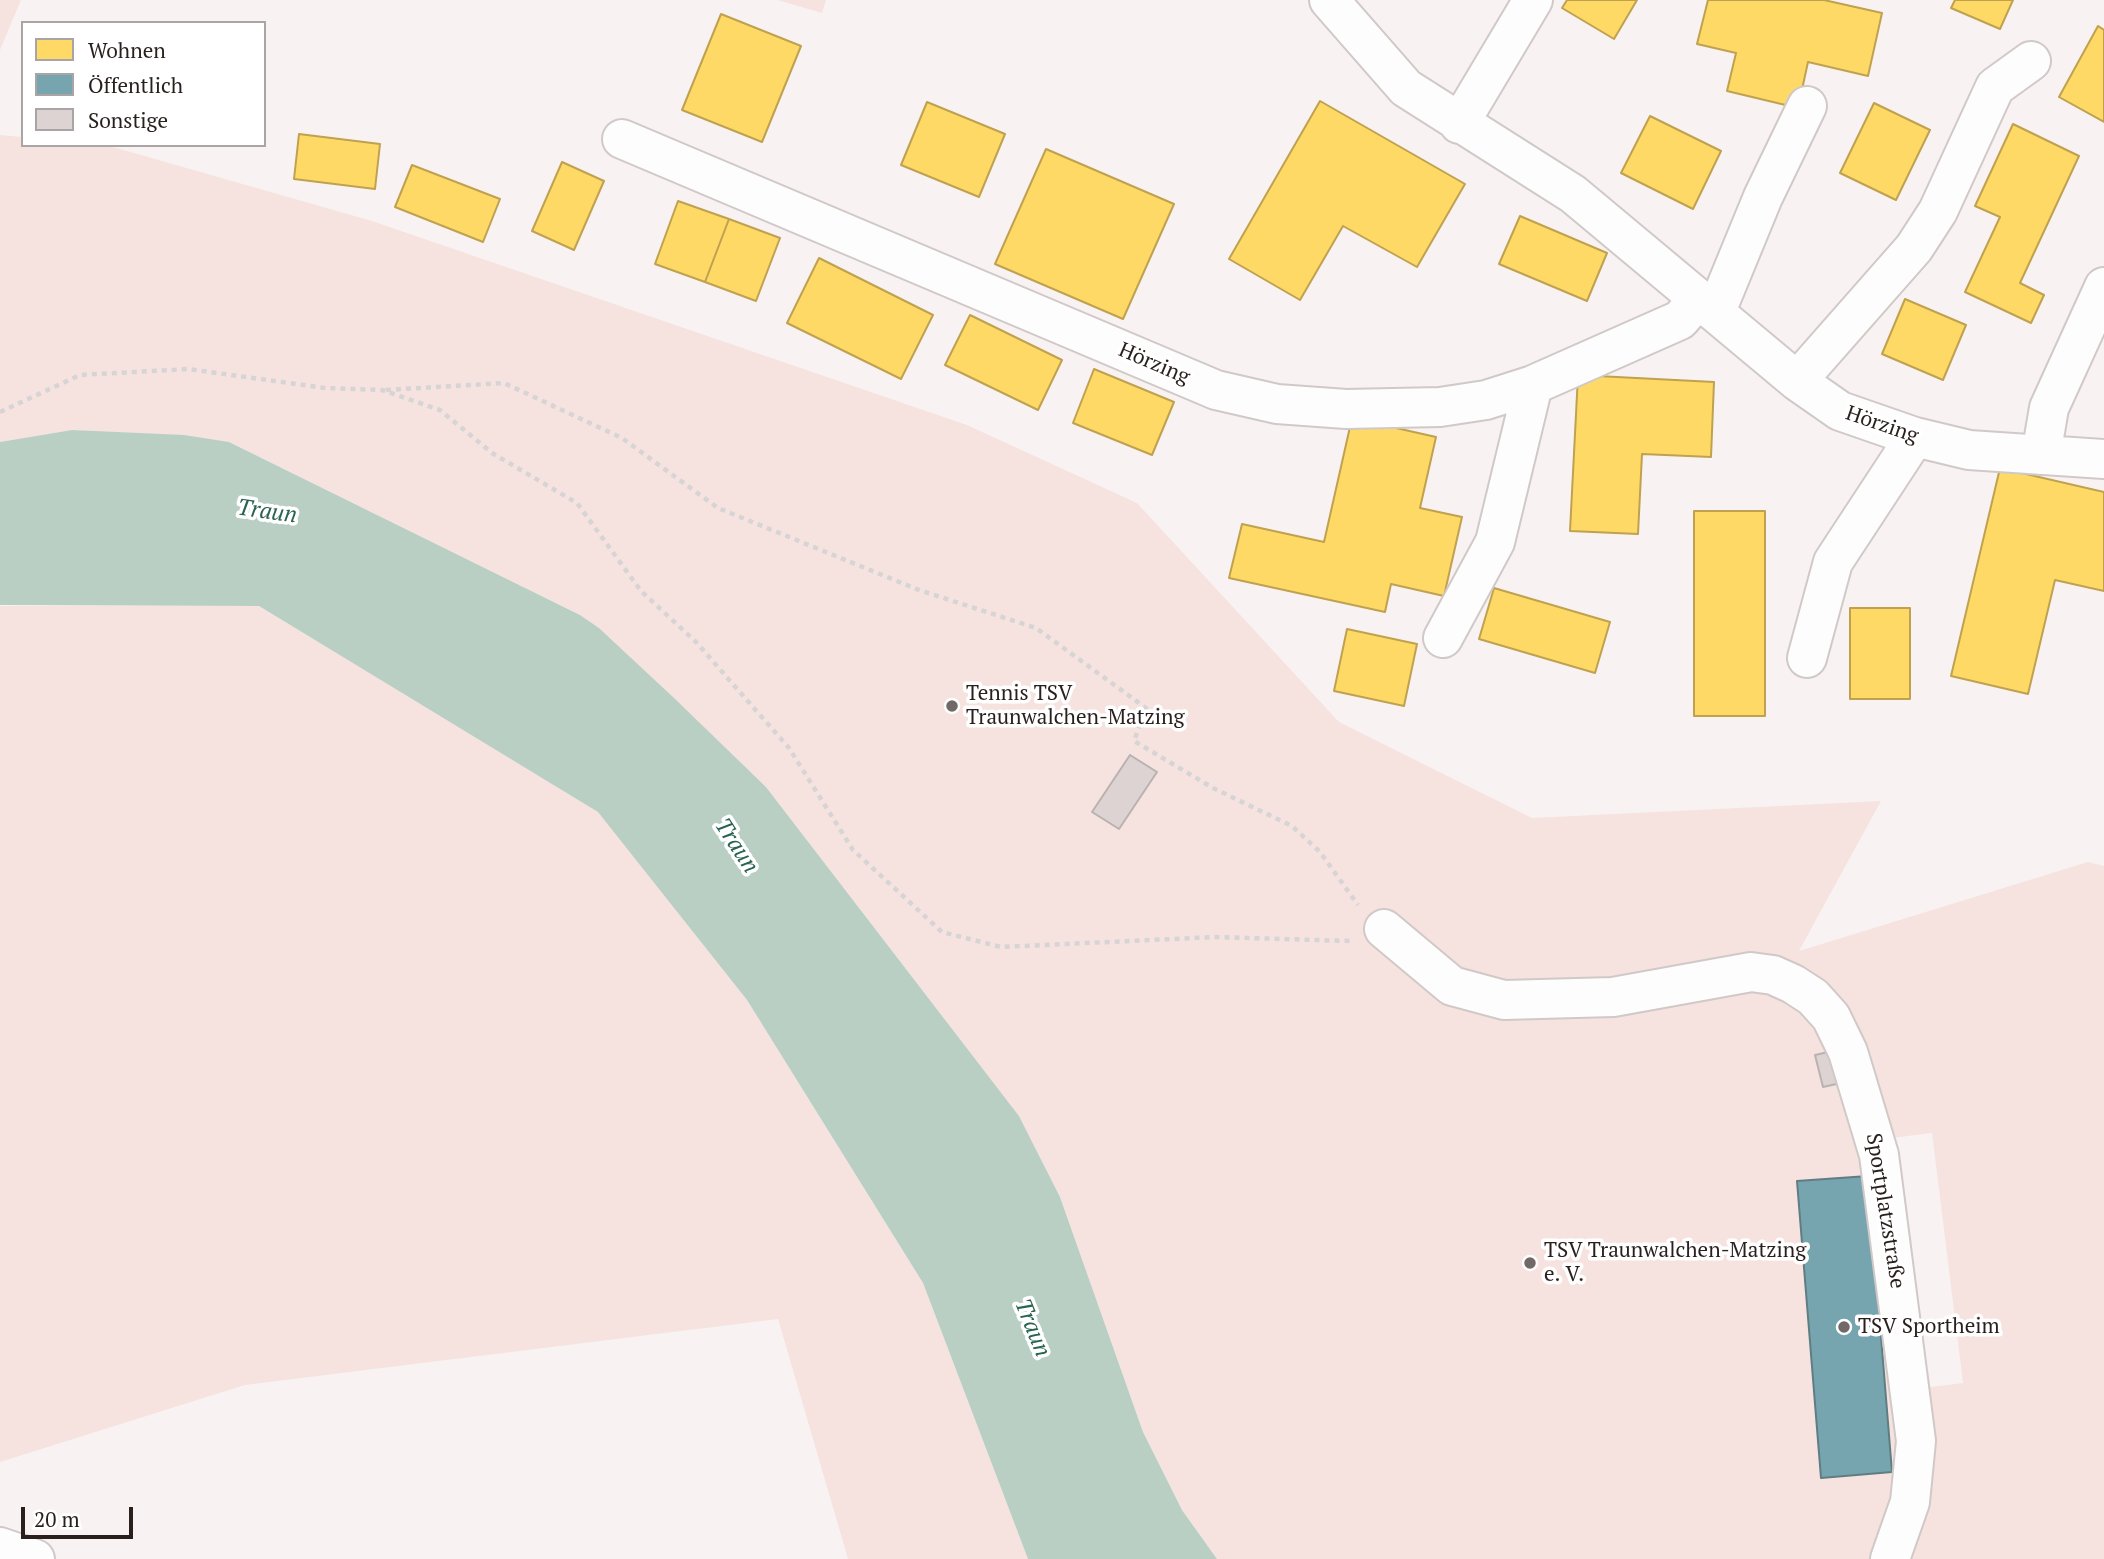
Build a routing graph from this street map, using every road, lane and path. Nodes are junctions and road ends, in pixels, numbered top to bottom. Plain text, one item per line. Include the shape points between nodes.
1 (1329, 0) edge
2 (1534, 0) edge
3 (2031, 61) dead end
4 (1807, 106) dead end
5 (1459, 124) junction
6 (622, 139) dead end
7 (2104, 287) edge
8 (1705, 305) junction
9 (1797, 381) junction
10 (1533, 385) junction
11 (382, 390) junction
12 (0, 412) edge
13 (1915, 437) junction
14 (2041, 455) junction
15 (2104, 459) edge
16 (1443, 638) dead end
17 (1807, 658) dead end
18 (1394, 938) junction
19 (0, 1547) edge
20 (35, 1559) edge
21 (1890, 1559) edge

1 - 5 street, Hörzing via 1406,88
2 - 5 street
3 - 9 street via 1995,87 1938,211 1914,248
4 - 8 street via 1719,304
5 - 8 street, Hörzing via 1573,194
6 - 10 street, Hörzing via 1216,390 1277,404 1346,409 1440,407 1486,400
7 - 14 street via 2049,408
8 - 9 street, Hörzing
8 - 10 street, Hörzing
9 - 13 street, Hörzing via 1840,411
10 - 16 street via 1495,542
11 - 12 path via 325,388 188,369 80,375
11 - 18 path via 504,383 622,438 719,508 919,590 1037,628 1146,708 1134,741 1213,788 1292,825 1320,852 1364,912
11 - 18 path via 440,410 492,453 577,503 641,591 696,642 789,748 853,850 942,932 1001,947 1215,937
13 - 14 street, Hörzing via 1969,450
13 - 17 street via 1833,562
14 - 15 street, Hörzing
18 - 21 street, Sportplatzstraße via 1452,986 1504,1000 1613,997 1751,972 1793,984 1813,997 1830,1017 1848,1052 1879,1155 1916,1441 1910,1502
19 - 20 street

